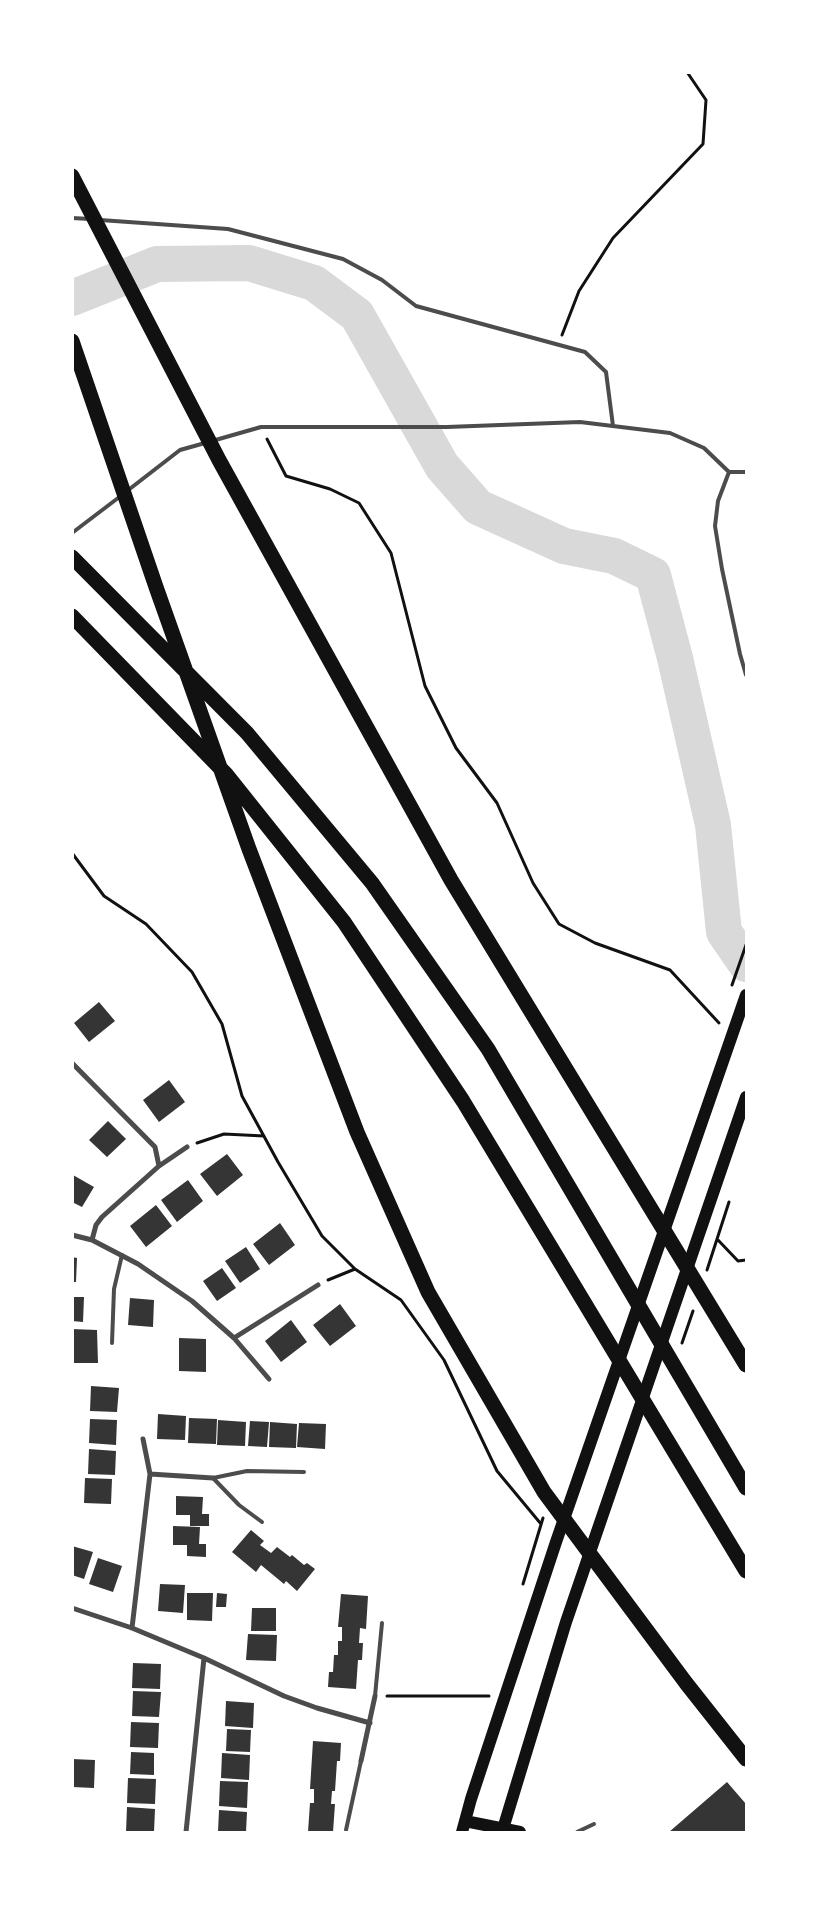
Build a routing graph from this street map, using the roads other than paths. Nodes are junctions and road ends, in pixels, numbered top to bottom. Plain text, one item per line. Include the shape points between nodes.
1 (72, 176) edge
2 (72, 218) edge
3 (72, 341) edge
4 (613, 426) junction
5 (729, 472) junction
6 (746, 472) edge
7 (72, 533) edge
8 (72, 557) edge
9 (72, 616) edge
10 (746, 675) edge
11 (746, 994) edge
12 (72, 1063) edge
13 (746, 1097) edge
14 (187, 1147) road end
15 (159, 1166) junction
16 (72, 1235) edge
17 (92, 1240) junction
18 (122, 1255) junction
19 (318, 1285) road end
20 (234, 1338) junction
21 (112, 1343) dead end
22 (746, 1365) edge
23 (269, 1379) dead end
24 (144, 1439) dead end
25 (304, 1472) dead end
26 (150, 1474) junction
27 (214, 1478) junction
28 (746, 1488) edge
29 (262, 1522) dead end
30 (746, 1571) edge
31 (72, 1608) edge
32 (382, 1623) dead end
33 (132, 1628) junction
34 (204, 1658) junction
35 (376, 1696) joint
36 (370, 1723) junction
37 (746, 1759) edge
38 (361, 1761) joint
39 (594, 1824) dead end
40 (464, 1827) edge
41 (346, 1830) dead end
42 (502, 1830) edge
43 (186, 1832) edge
44 (520, 1832) edge
45 (577, 1832) edge

1 - 22 highway via 219,460 450,880
2 - 4 lane via 228,229 269,239 343,259 382,280 416,306 585,352 606,372
3 - 37 highway via 249,849 356,1132 428,1292 544,1492
4 - 5 lane via 670,433 704,448
4 - 7 lane via 580,422 448,428 260,427 180,450
5 - 6 lane
5 - 10 lane via 718,501 715,526
8 - 28 highway via 247,733 372,883 488,1049
9 - 30 highway via 226,774 344,922 463,1101
11 - 40 main road via 556,1542
12 - 15 street via 155,1147
13 - 42 main road via 566,1622
14 - 15 street
15 - 17 street via 102,1217
16 - 17 street
17 - 18 street
18 - 20 street via 192,1301
18 - 21 lane via 114,1289
19 - 20 street
20 - 23 street
24 - 26 street
25 - 27 lane via 247,1471
26 - 27 street
26 - 33 street
27 - 29 lane via 239,1506
31 - 33 street
32 - 35 lane
33 - 34 street
34 - 36 street via 284,1696
34 - 43 street
35 - 36 street
36 - 38 street
38 - 41 lane
39 - 45 lane
40 - 42 main road
42 - 44 main road

